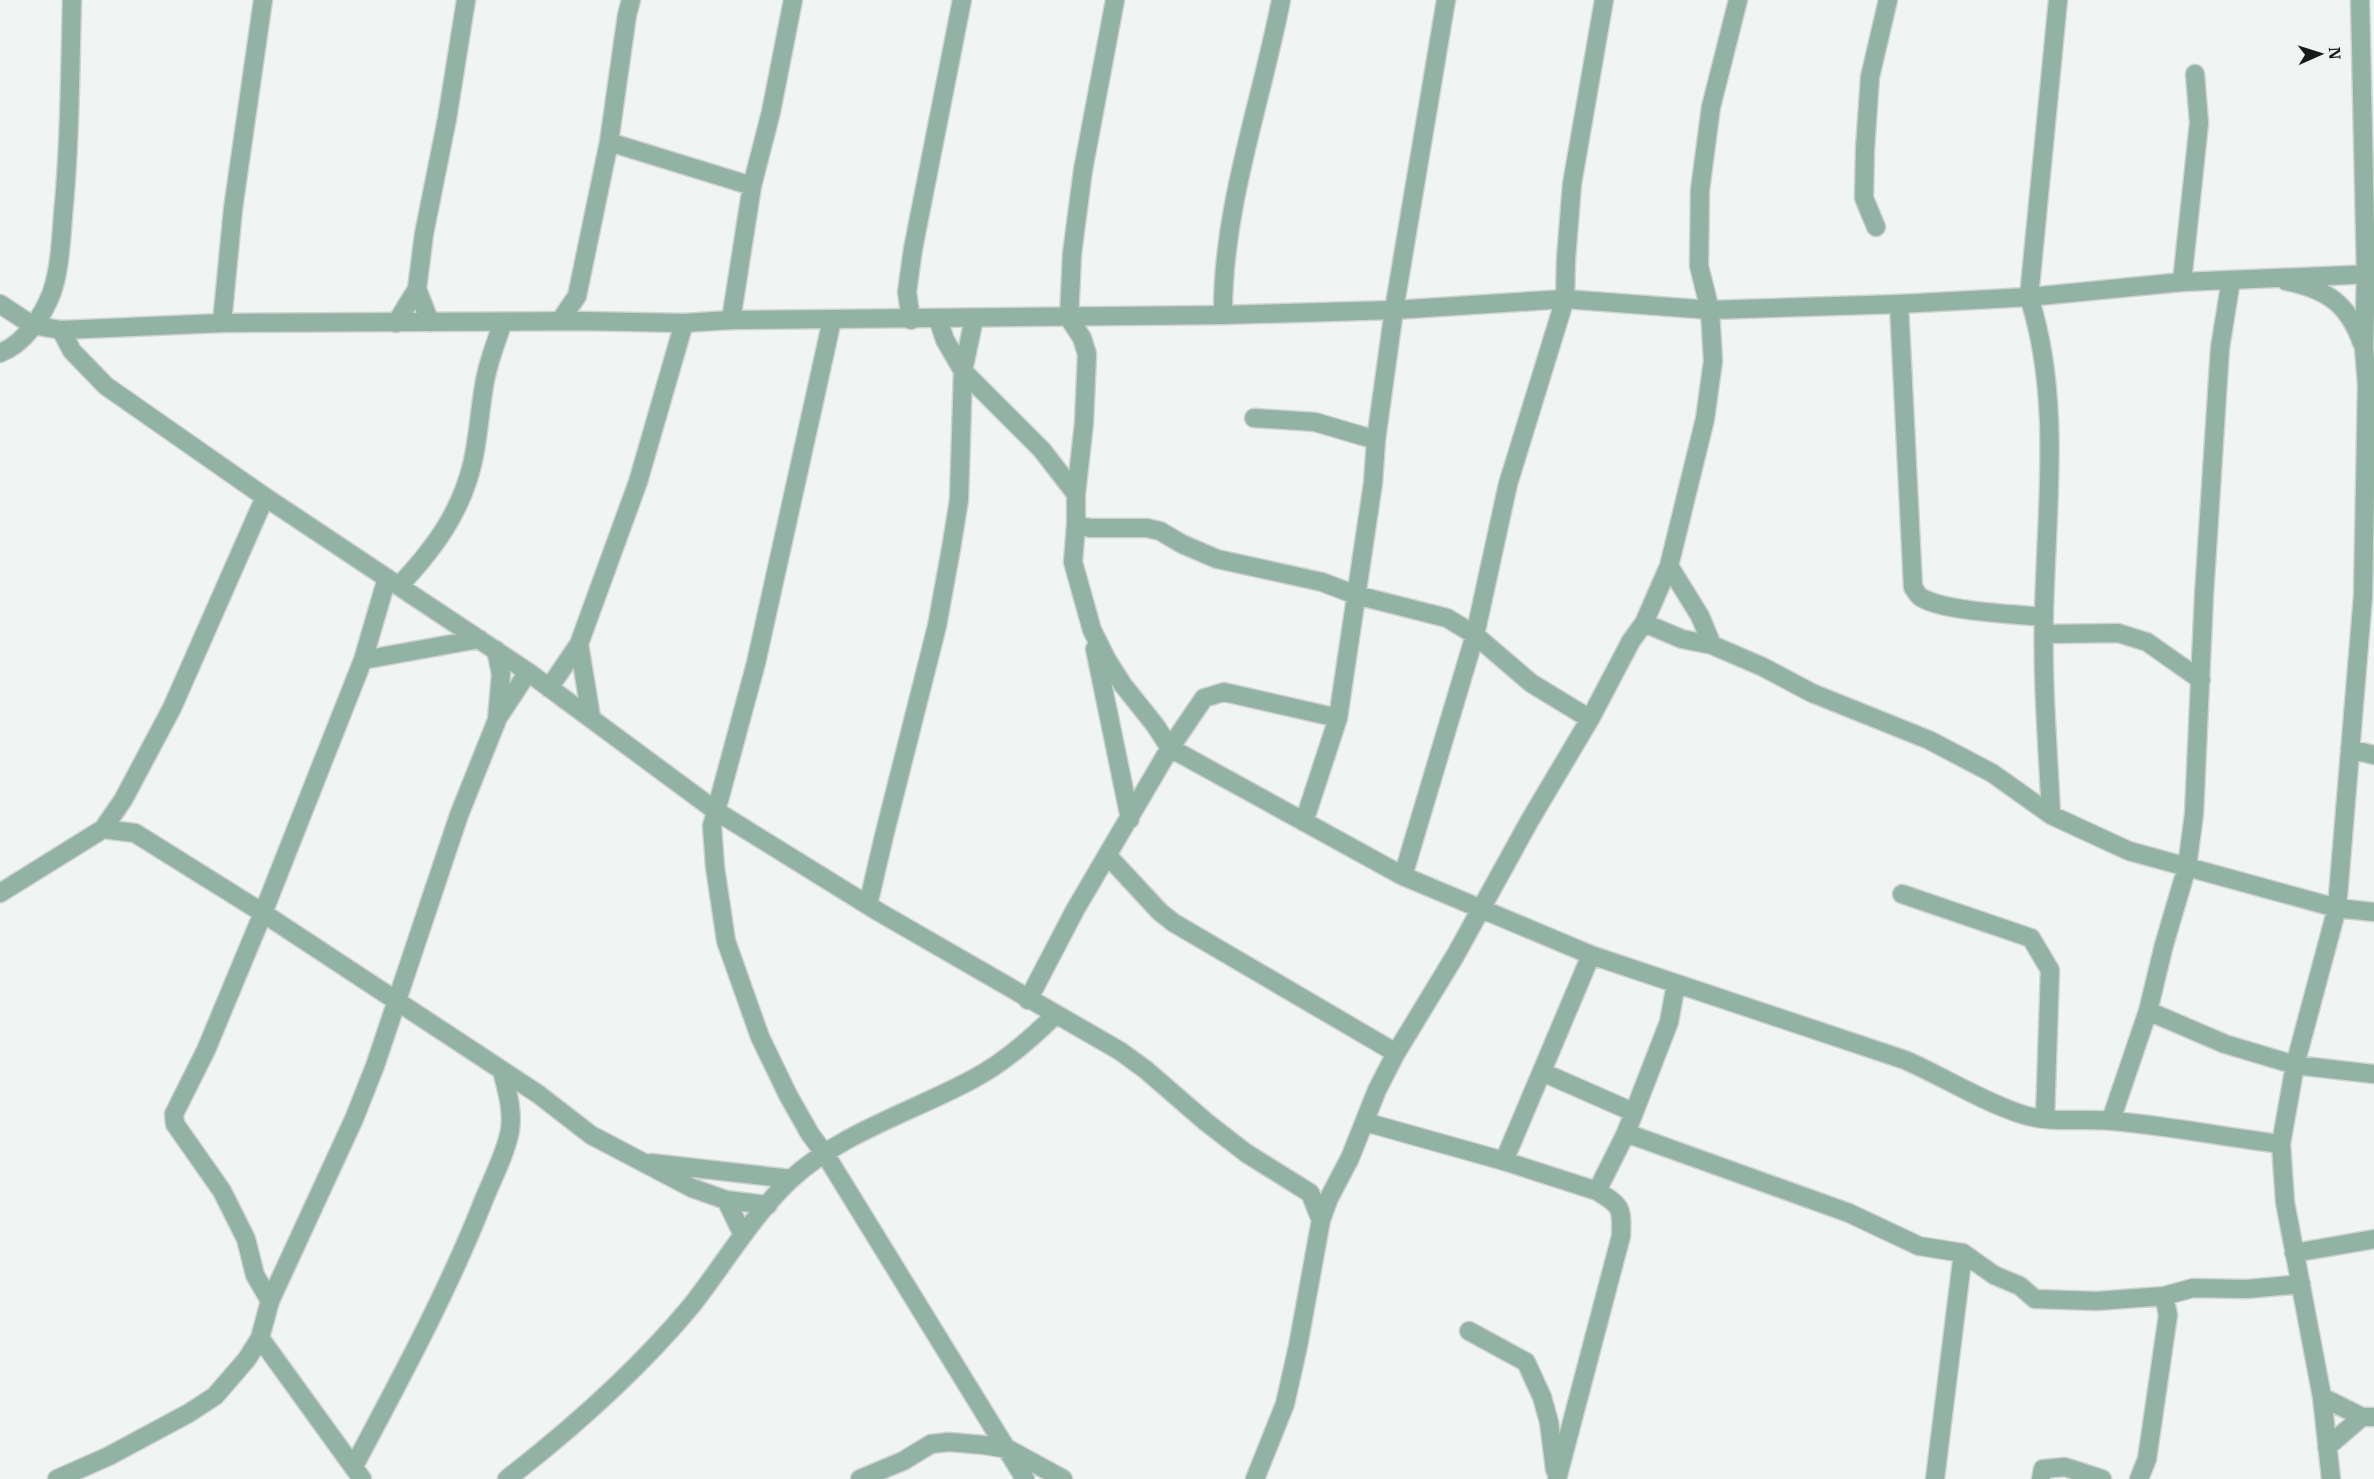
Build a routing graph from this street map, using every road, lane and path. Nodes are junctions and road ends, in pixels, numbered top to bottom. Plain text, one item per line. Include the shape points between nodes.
1 (72, 0) edge
2 (263, 0) edge
3 (466, 0) edge
4 (794, 0) edge
5 (962, 0) edge
6 (1115, 0) edge
7 (1281, 0) edge
8 (1446, 0) edge
9 (1604, 0) edge
10 (1738, 0) edge
11 (1888, 0) edge
12 (2058, 0) edge
13 (2360, 0) edge
14 (626, 5) edge
15 (2195, 74) dead end
16 (609, 142) junction
17 (752, 186) junction
18 (1876, 227) dead end
19 (2370, 274) edge
20 (2276, 279) junction
21 (2231, 280) junction
22 (2182, 282) junction
23 (417, 289) junction
24 (577, 296) junction
25 (2029, 297) junction
26 (1565, 299) junction
27 (0, 304) edge
28 (1899, 304) junction
29 (1394, 310) junction
30 (1710, 310) junction
31 (1223, 315) junction
32 (1070, 318) junction
33 (938, 319) junction
34 (974, 319) junction
35 (731, 320) junction
36 (832, 320) junction
37 (911, 320) junction
38 (560, 321) junction
39 (582, 321) junction
40 (430, 322) junction
41 (503, 322) junction
42 (222, 323) junction
43 (396, 323) junction
44 (684, 323) junction
45 (33, 325) junction
46 (60, 330) junction
47 (2364, 348) junction
48 (0, 353) edge
49 (963, 371) junction
50 (1254, 418) dead end
51 (1376, 440) junction
52 (1076, 494) junction
53 (265, 497) junction
54 (1076, 525) junction
55 (1669, 566) junction
56 (393, 582) junction
57 (1356, 595) junction
58 (2368, 595) edge
59 (1644, 623) junction
60 (2044, 626) junction
61 (1092, 630) junction
62 (1475, 635) junction
63 (479, 639) junction
64 (579, 644) junction
65 (1712, 645) junction
66 (496, 650) junction
67 (363, 660) junction
68 (528, 672) junction
69 (2201, 680) junction
70 (549, 688) junction
71 (591, 717) junction
72 (1338, 718) junction
73 (1590, 719) junction
74 (496, 720) junction
75 (1170, 748) junction
76 (2350, 749) junction
77 (2374, 755) edge
78 (123, 800) junction
79 (716, 811) junction
80 (2051, 815) junction
81 (1130, 819) junction
82 (1304, 822) junction
83 (103, 829) junction
84 (135, 833) junction
85 (1108, 856) junction
86 (2187, 867) junction
87 (1403, 876) junction
88 (0, 893) edge
89 (1902, 894) dead end
90 (868, 905) junction
91 (1482, 908) junction
92 (2337, 908) junction
93 (2374, 912) edge
94 (263, 913) junction
95 (1591, 955) junction
96 (1676, 984) junction
97 (1697, 992) junction
98 (1028, 1000) junction
99 (396, 1002) junction
100 (2148, 1011) junction
101 (1055, 1015) junction
102 (1669, 1022) junction
103 (1396, 1053) junction
104 (2295, 1065) junction
105 (502, 1071) junction
106 (1542, 1072) junction
107 (2374, 1074) edge
108 (1633, 1112) junction
109 (2044, 1119) junction
110 (2111, 1120) junction
111 (1365, 1122) junction
112 (1626, 1133) junction
113 (2281, 1144) junction
114 (825, 1154) junction
115 (1504, 1161) junction
116 (640, 1162) junction
117 (791, 1179) junction
118 (1337, 1180) junction
119 (1598, 1191) junction
120 (1310, 1193) junction
121 (726, 1200) junction
122 (768, 1205) junction
123 (1321, 1220) junction
124 (743, 1235) junction
125 (2374, 1239) edge
126 (1963, 1253) junction
127 (2294, 1253) junction
128 (2301, 1284) junction
129 (2164, 1296) junction
130 (270, 1301) junction
131 (1468, 1331) dead end
132 (260, 1338) junction
133 (2322, 1397) junction
134 (2368, 1417) edge
135 (2327, 1447) junction
136 (1008, 1449) junction
137 (358, 1472) edge
138 (1254, 1478) edge
139 (57, 1479) edge
140 (507, 1479) edge
141 (860, 1479) edge
142 (1025, 1479) edge
143 (1063, 1479) edge
144 (1557, 1479) edge
145 (1935, 1479) edge
146 (2041, 1479) edge
147 (2102, 1479) edge
148 (2139, 1479) edge
149 (2331, 1479) edge

1 - 45 street via 68,165 57,273 52,292
2 - 42 street via 234,198
3 - 23 street
4 - 17 street
5 - 37 street via 913,249 907,292
6 - 32 street via 1083,170 1072,254
7 - 31 street via 1235,200 1223,277
8 - 29 street
9 - 26 street via 1572,184
10 - 30 street via 1711,107 1700,190 1699,266
11 - 18 street via 1870,77 1865,149 1864,198
12 - 25 street
13 - 19 street
14 - 16 street
15 - 22 street via 2199,123
16 - 17 street
16 - 24 street
17 - 35 street
19 - 20 street
19 - 47 street
20 - 21 street
20 - 47 street via 2309,286 2328,296 2349,317
21 - 22 street
21 - 69 street via 2220,348
22 - 25 street
23 - 40 street
23 - 43 street
24 - 38 street
24 - 39 street
25 - 28 street
25 - 60 street via 2045,364 2049,435
26 - 29 street
26 - 30 street
26 - 62 street via 1508,484
27 - 45 street
28 - 30 street
28 - 60 street via 1913,587 1919,597 1935,603
29 - 31 street
29 - 51 street
30 - 55 street via 1713,361 1705,419
31 - 32 street
32 - 34 street
32 - 52 street via 1087,354
33 - 34 street
33 - 37 street
33 - 49 street
34 - 49 street
35 - 36 street
35 - 44 street
36 - 37 street
36 - 79 street via 756,663
38 - 39 street
38 - 41 street
39 - 44 street
40 - 41 street
40 - 43 street
41 - 56 street via 488,367 477,444 465,488 427,556
42 - 43 street
42 - 46 street
44 - 64 street via 638,482
45 - 46 street
45 - 48 street via 16,346
46 - 53 street via 72,351 106,386
47 - 58 street
49 - 52 street via 1042,450
49 - 90 street via 959,500 951,549 937,626
50 - 51 street via 1315,422
51 - 57 street
52 - 54 street
53 - 56 street
53 - 78 street via 172,708
54 - 57 street via 1160,531 1217,559 1322,582
54 - 61 street via 1073,562
55 - 59 street
55 - 65 street via 1700,616
56 - 63 street
56 - 67 street
57 - 62 street via 1447,618
57 - 72 street
58 - 76 street
59 - 65 street via 1682,639
59 - 73 street
60 - 69 street via 2118,633 2147,642
60 - 80 street
61 - 75 street via 1123,685
61 - 81 street
62 - 73 street via 1531,683
62 - 87 street
63 - 66 street
63 - 67 street
64 - 70 street
64 - 71 street
65 - 80 street via 1812,693 1894,724 1966,758
66 - 68 street
66 - 74 street via 501,674
67 - 94 street
68 - 70 street
68 - 74 street
69 - 86 street via 2194,814
70 - 71 street
71 - 79 street
72 - 75 street via 1224,692 1204,698
72 - 82 street
73 - 91 street
74 - 99 street via 459,815
75 - 81 street
75 - 82 street
76 - 77 street
76 - 92 street
78 - 83 street
78 - 84 street
79 - 90 street
79 - 114 street via 712,843 726,941 760,1037 788,1095
80 - 86 street via 2128,851
81 - 85 street
82 - 87 street
83 - 84 street
83 - 88 street
84 - 94 street
85 - 98 street
85 - 103 street via 1174,923
86 - 92 street
86 - 100 street
87 - 91 street
89 - 109 street via 2031,938 2050,970
90 - 98 street
91 - 95 street
91 - 103 street
92 - 93 street
92 - 104 street
94 - 99 street
94 - 130 street via 206,1050 174,1114 175,1124 222,1191 246,1239 255,1275
95 - 96 street
95 - 106 street
96 - 97 street
96 - 102 street
97 - 102 street
97 - 109 street via 1905,1060 1985,1100
98 - 101 street
99 - 105 street
99 - 130 street via 354,1119
100 - 104 street via 2225,1044
100 - 110 street
101 - 114 street via 974,1079 860,1132
101 - 120 street via 1146,1070 1246,1153
102 - 108 street
103 - 111 street
104 - 107 street
104 - 113 street
105 - 116 street via 591,1135
105 - 137 street via 510,1130 496,1169 469,1238
106 - 108 street
106 - 115 street
108 - 112 street
109 - 110 street
110 - 113 street
111 - 115 street
111 - 118 street
112 - 119 street
112 - 126 street via 1850,1213 1919,1246
113 - 127 street
114 - 117 street
114 - 136 street
115 - 119 street
116 - 117 street
116 - 121 street
117 - 122 street
118 - 120 street
118 - 123 street
119 - 144 street via 1617,1203 1622,1212 1621,1236
120 - 123 street
121 - 122 street
121 - 124 street
122 - 124 street
123 - 138 street via 1285,1404
124 - 140 street via 654,1349 611,1392
125 - 127 street
126 - 129 street via 2035,1299 2097,1301
126 - 145 street
127 - 128 street
128 - 129 street via 2193,1288
128 - 133 street
129 - 148 street via 2168,1315 2147,1459
130 - 132 street
131 - 144 street via 1526,1362 1549,1422
132 - 137 street
132 - 139 street via 215,1396 119,1451
133 - 134 street
133 - 135 street
134 - 135 street
135 - 149 street
136 - 141 street via 984,1444 931,1444
136 - 142 street
136 - 143 street
146 - 147 street via 2043,1468 2065,1467

